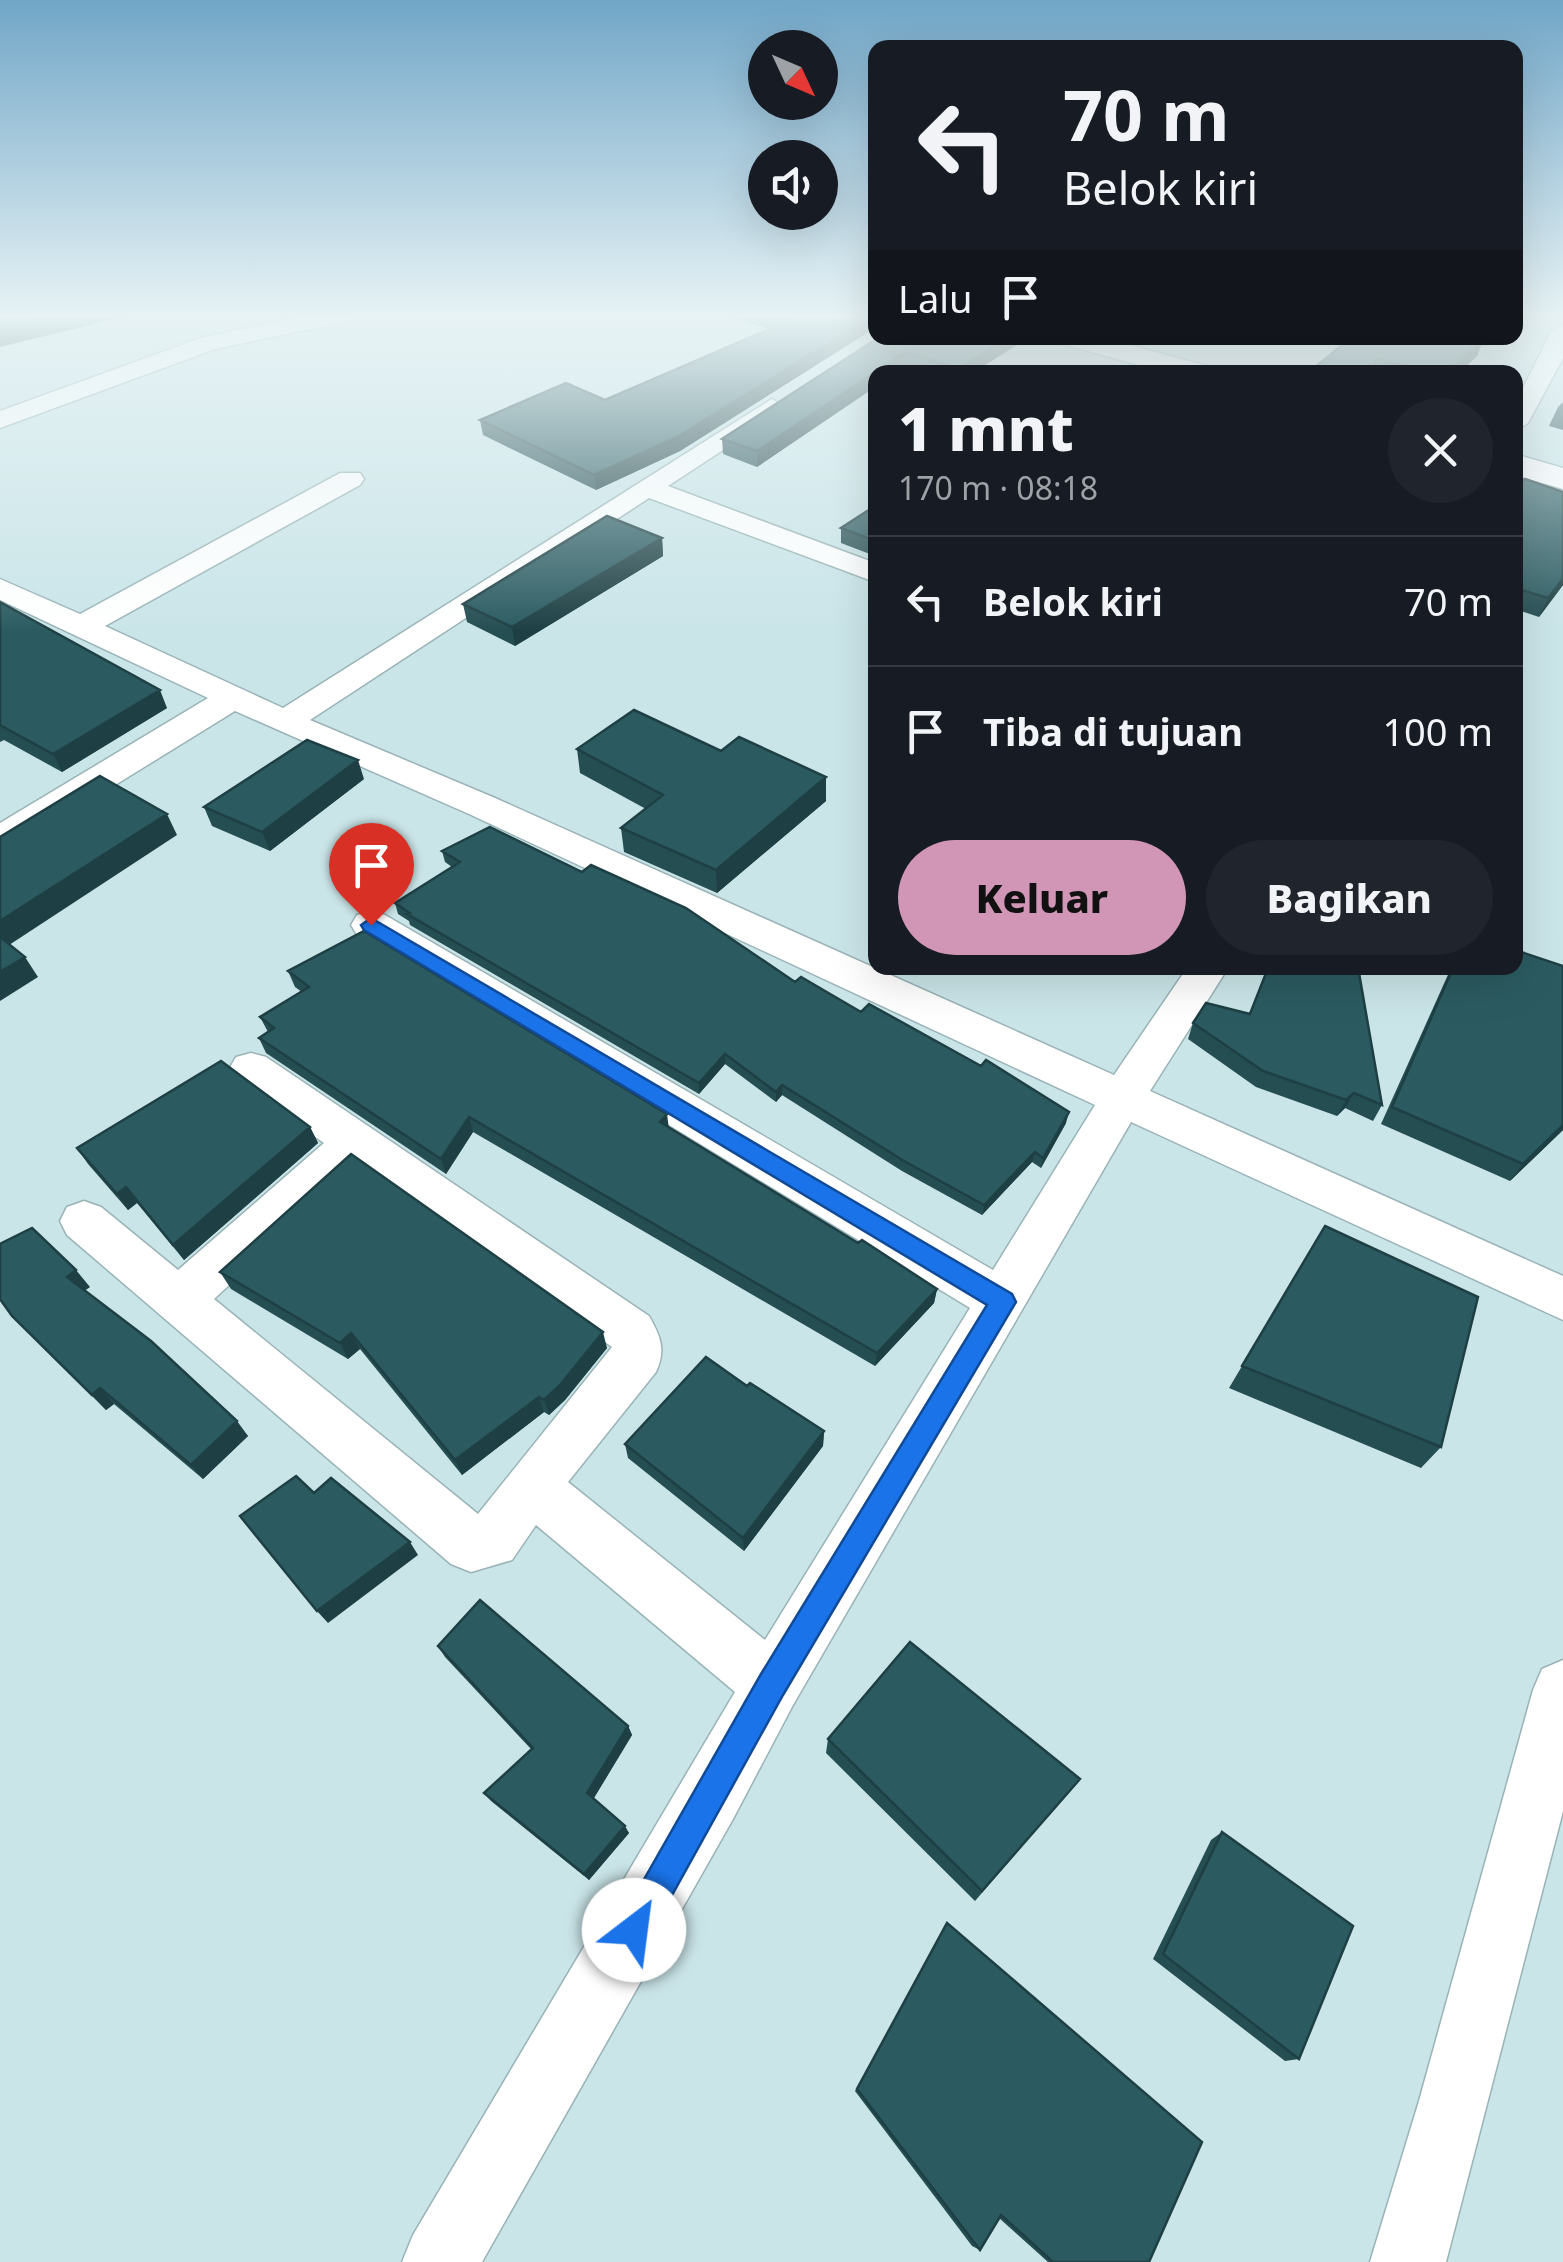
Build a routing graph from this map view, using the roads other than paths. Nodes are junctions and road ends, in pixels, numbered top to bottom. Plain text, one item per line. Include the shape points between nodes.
1 (753, 420) edge
2 (1523, 466) edge
3 (1563, 478) edge
4 (350, 479) dead end
5 (647, 488) junction
6 (868, 570) edge
7 (7, 598) edge
8 (83, 625) junction
9 (236, 696) junction
10 (286, 722) junction
11 (0, 839) edge
12 (371, 925) dead end
13 (1203, 975) edge
14 (251, 1069) dead end
15 (1122, 1098) junction
16 (357, 1141) junction
17 (84, 1221) dead end
18 (1563, 1299) edge
19 (178, 1300) junction
20 (1003, 1302) junction
21 (531, 1486) junction
22 (772, 1684) junction
23 (1563, 1690) edge
24 (440, 2262) edge
25 (1408, 2262) edge

1 - 5 street
2 - 3 street
4 - 8 street
5 - 6 street
5 - 10 street
7 - 8 street
8 - 9 street
9 - 10 street
9 - 11 street
10 - 15 street
12 - 20 street
13 - 15 street
14 - 16 street
15 - 18 street
15 - 20 street
16 - 19 street
16 - 21 street via 637,1343 638,1356
17 - 19 street
19 - 21 street via 471,1544 492,1541
20 - 22 street
21 - 22 street
22 - 24 street
23 - 25 street

